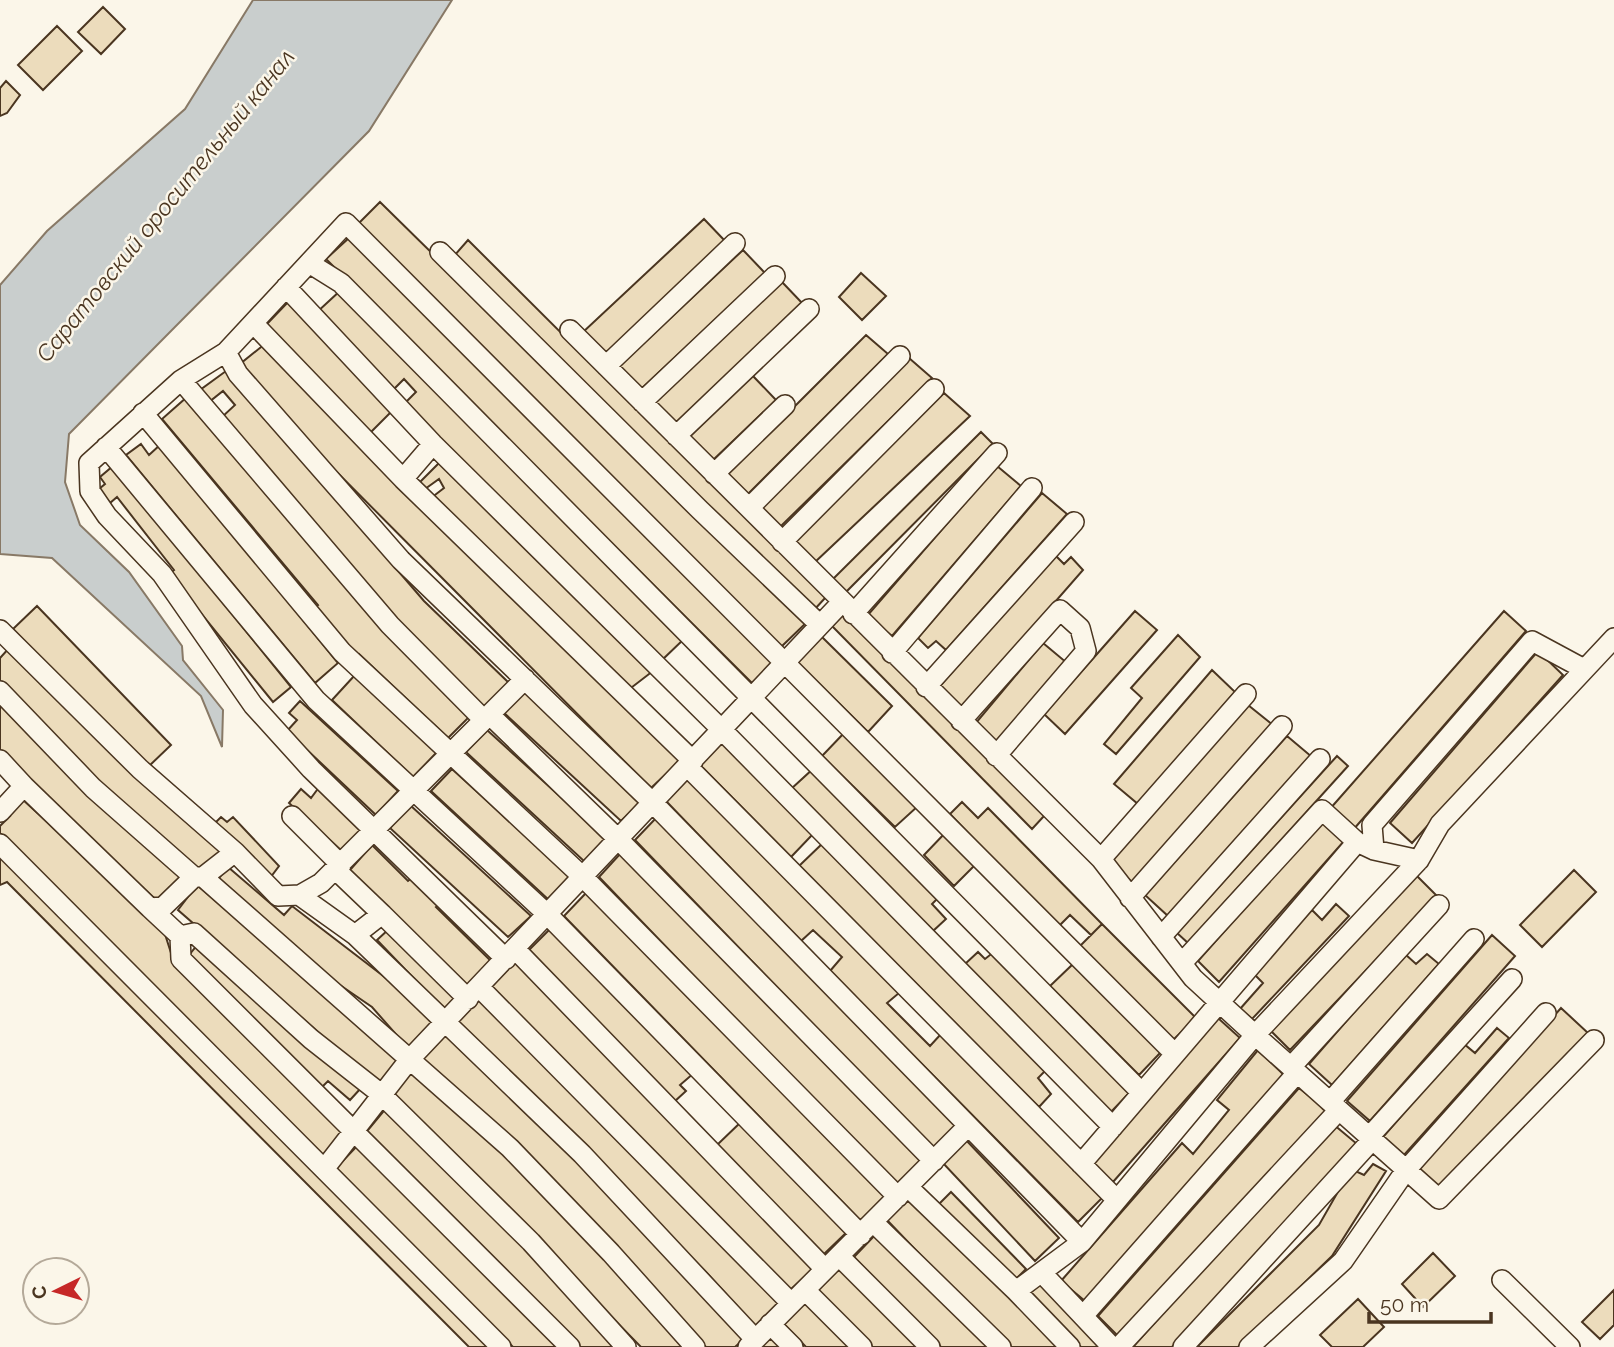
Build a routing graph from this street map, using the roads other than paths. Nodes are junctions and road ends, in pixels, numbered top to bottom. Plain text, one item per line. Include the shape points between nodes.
1 (736, 243) dead end
2 (440, 252) dead end
3 (309, 263) junction
4 (775, 276) dead end
5 (286, 287) junction
6 (809, 309) dead end
7 (253, 323) junction
8 (570, 330) dead end
9 (226, 352) junction
10 (900, 356) dead end
11 (606, 366) junction
12 (181, 380) junction
13 (934, 389) dead end
14 (642, 402) junction
15 (785, 405) dead end
16 (143, 413) junction
17 (676, 436) junction
18 (433, 444) junction
19 (107, 447) junction
20 (997, 453) dead end
21 (714, 474) junction
22 (403, 479) junction
23 (1032, 488) dead end
24 (749, 508) junction
25 (1074, 522) dead end
26 (782, 542) junction
27 (847, 609) junction
28 (820, 625) junction
29 (0, 630) edge
30 (1614, 638) edge
31 (892, 653) junction
32 (786, 661) junction
33 (1584, 669) junction
34 (525, 679) junction
35 (926, 687) junction
36 (0, 691) edge
37 (1246, 694) dead end
38 (753, 696) junction
39 (487, 718) junction
40 (961, 721) junction
41 (1282, 726) dead end
42 (722, 730) junction
43 (452, 754) junction
44 (996, 756) junction
45 (1320, 759) dead end
46 (0, 760) edge
47 (691, 764) junction
48 (24, 786) junction
49 (414, 792) junction
50 (654, 804) junction
51 (0, 812) edge
52 (292, 816) dead end
53 (375, 831) junction
54 (619, 840) junction
55 (0, 844) edge
56 (1365, 846) junction
57 (235, 852) junction
58 (1101, 859) junction
59 (1419, 860) junction
60 (338, 868) junction
61 (199, 877) junction
62 (583, 877) junction
63 (299, 895) junction
64 (1130, 898) junction
65 (1439, 905) dead end
66 (150, 908) junction
67 (382, 914) junction
68 (547, 914) junction
69 (355, 935) junction
70 (180, 936) junction
71 (1161, 937) junction
72 (1474, 939) dead end
73 (510, 954) junction
74 (1182, 963) junction
75 (1512, 979) dead end
76 (473, 993) junction
77 (1220, 1003) junction
78 (1546, 1013) dead end
79 (445, 1022) junction
80 (1255, 1035) junction
81 (1594, 1040) dead end
82 (1175, 1054) junction
83 (409, 1060) junction
84 (1294, 1070) junction
85 (1142, 1093) junction
86 (381, 1094) junction
87 (1334, 1106) junction
88 (967, 1127) junction
89 (1113, 1127) junction
90 (354, 1134) junction
91 (1370, 1138) junction
92 (934, 1161) junction
93 (1081, 1164) junction
94 (325, 1168) junction
95 (1406, 1170) junction
96 (903, 1192) junction
97 (1117, 1200) junction
98 (867, 1228) junction
99 (1082, 1242) junction
100 (832, 1262) junction
101 (1042, 1273) junction
102 (1502, 1280) dead end
103 (1016, 1291) junction
104 (798, 1297) junction
105 (1083, 1316) junction
106 (770, 1324) junction
107 (752, 1343) edge
108 (501, 1347) edge
109 (570, 1347) edge
110 (626, 1347) edge
111 (695, 1347) edge
112 (793, 1347) edge
113 (862, 1347) edge
114 (930, 1347) edge
115 (1001, 1347) edge
116 (1070, 1347) edge
117 (1112, 1347) edge
118 (1119, 1347) edge
119 (1183, 1347) edge
120 (1249, 1347) edge
121 (1570, 1347) edge

1 - 11 street
2 - 28 street
3 - 5 street
3 - 32 street via 346,223
3 - 38 street via 341,283
4 - 14 street
5 - 7 street
5 - 18 street
6 - 17 street
7 - 9 street
7 - 22 street
8 - 11 street
9 - 12 street
9 - 34 street via 237,374 401,560
10 - 24 street
11 - 14 street
12 - 16 street
12 - 39 street via 390,625
13 - 26 street
14 - 17 street
15 - 21 street
16 - 19 street
16 - 43 street via 342,652
17 - 21 street
18 - 22 street
18 - 42 street
19 - 49 street via 316,700
19 - 53 street via 89,463 90,491 162,573 253,705
20 - 27 street
21 - 24 street
22 - 47 street
23 - 31 street
24 - 26 street
25 - 35 street
26 - 27 street
27 - 28 street
27 - 31 street
28 - 32 street
29 - 57 street via 140,769
30 - 33 street
31 - 35 street
32 - 38 street
32 - 82 street
33 - 56 street via 1532,641 1372,825
33 - 59 street via 1440,824
34 - 39 street
34 - 50 street
35 - 40 street
36 - 61 street via 93,788
37 - 58 street
38 - 42 street
38 - 85 street
39 - 43 street
39 - 54 street
40 - 44 street
40 - 44 street via 1060,610 1080,628 1086,651
41 - 64 street
42 - 47 street
42 - 89 street
43 - 49 street
43 - 62 street
44 - 58 street
45 - 71 street
46 - 48 street
47 - 50 street
47 - 93 street
48 - 51 street
48 - 66 street
49 - 53 street
49 - 68 street
50 - 54 street
50 - 88 street
52 - 60 street
53 - 60 street
53 - 73 street
54 - 62 street
54 - 92 street
55 - 94 street
56 - 59 street
56 - 74 street via 1322,810
56 - 77 street
57 - 61 street
57 - 63 street via 278,896
58 - 64 street
59 - 80 street
60 - 63 street
60 - 67 street
61 - 66 street via 163,907
61 - 83 street
62 - 68 street
62 - 96 street
63 - 69 street
64 - 71 street
65 - 84 street
66 - 70 street
67 - 69 street
67 - 76 street
68 - 73 street
68 - 98 street
69 - 79 street
70 - 86 street via 194,933 311,1039
70 - 90 street via 181,960
71 - 74 street
72 - 87 street
73 - 76 street
73 - 100 street
74 - 77 street
75 - 91 street
76 - 79 street
76 - 104 street
77 - 80 street
77 - 82 street
78 - 95 street
79 - 83 street
79 - 107 street via 582,1154
80 - 84 street
80 - 97 street
81 - 95 street via 1439,1199
82 - 85 street
83 - 86 street
83 - 111 street via 510,1148
84 - 87 street
84 - 105 street
85 - 89 street
86 - 90 street
86 - 110 street via 531,1242
87 - 91 street
87 - 118 street
88 - 92 street
88 - 99 street
89 - 93 street
90 - 94 street
90 - 109 street
91 - 95 street
91 - 119 street
92 - 96 street
93 - 97 street
94 - 108 street
95 - 120 street via 1343,1261
96 - 98 street
96 - 103 street
97 - 99 street
98 - 100 street
98 - 115 street
99 - 101 street
100 - 104 street
100 - 114 street
101 - 103 street
101 - 105 street
102 - 121 street
103 - 116 street
104 - 106 street
104 - 113 street
105 - 117 street
106 - 107 street
106 - 112 street

